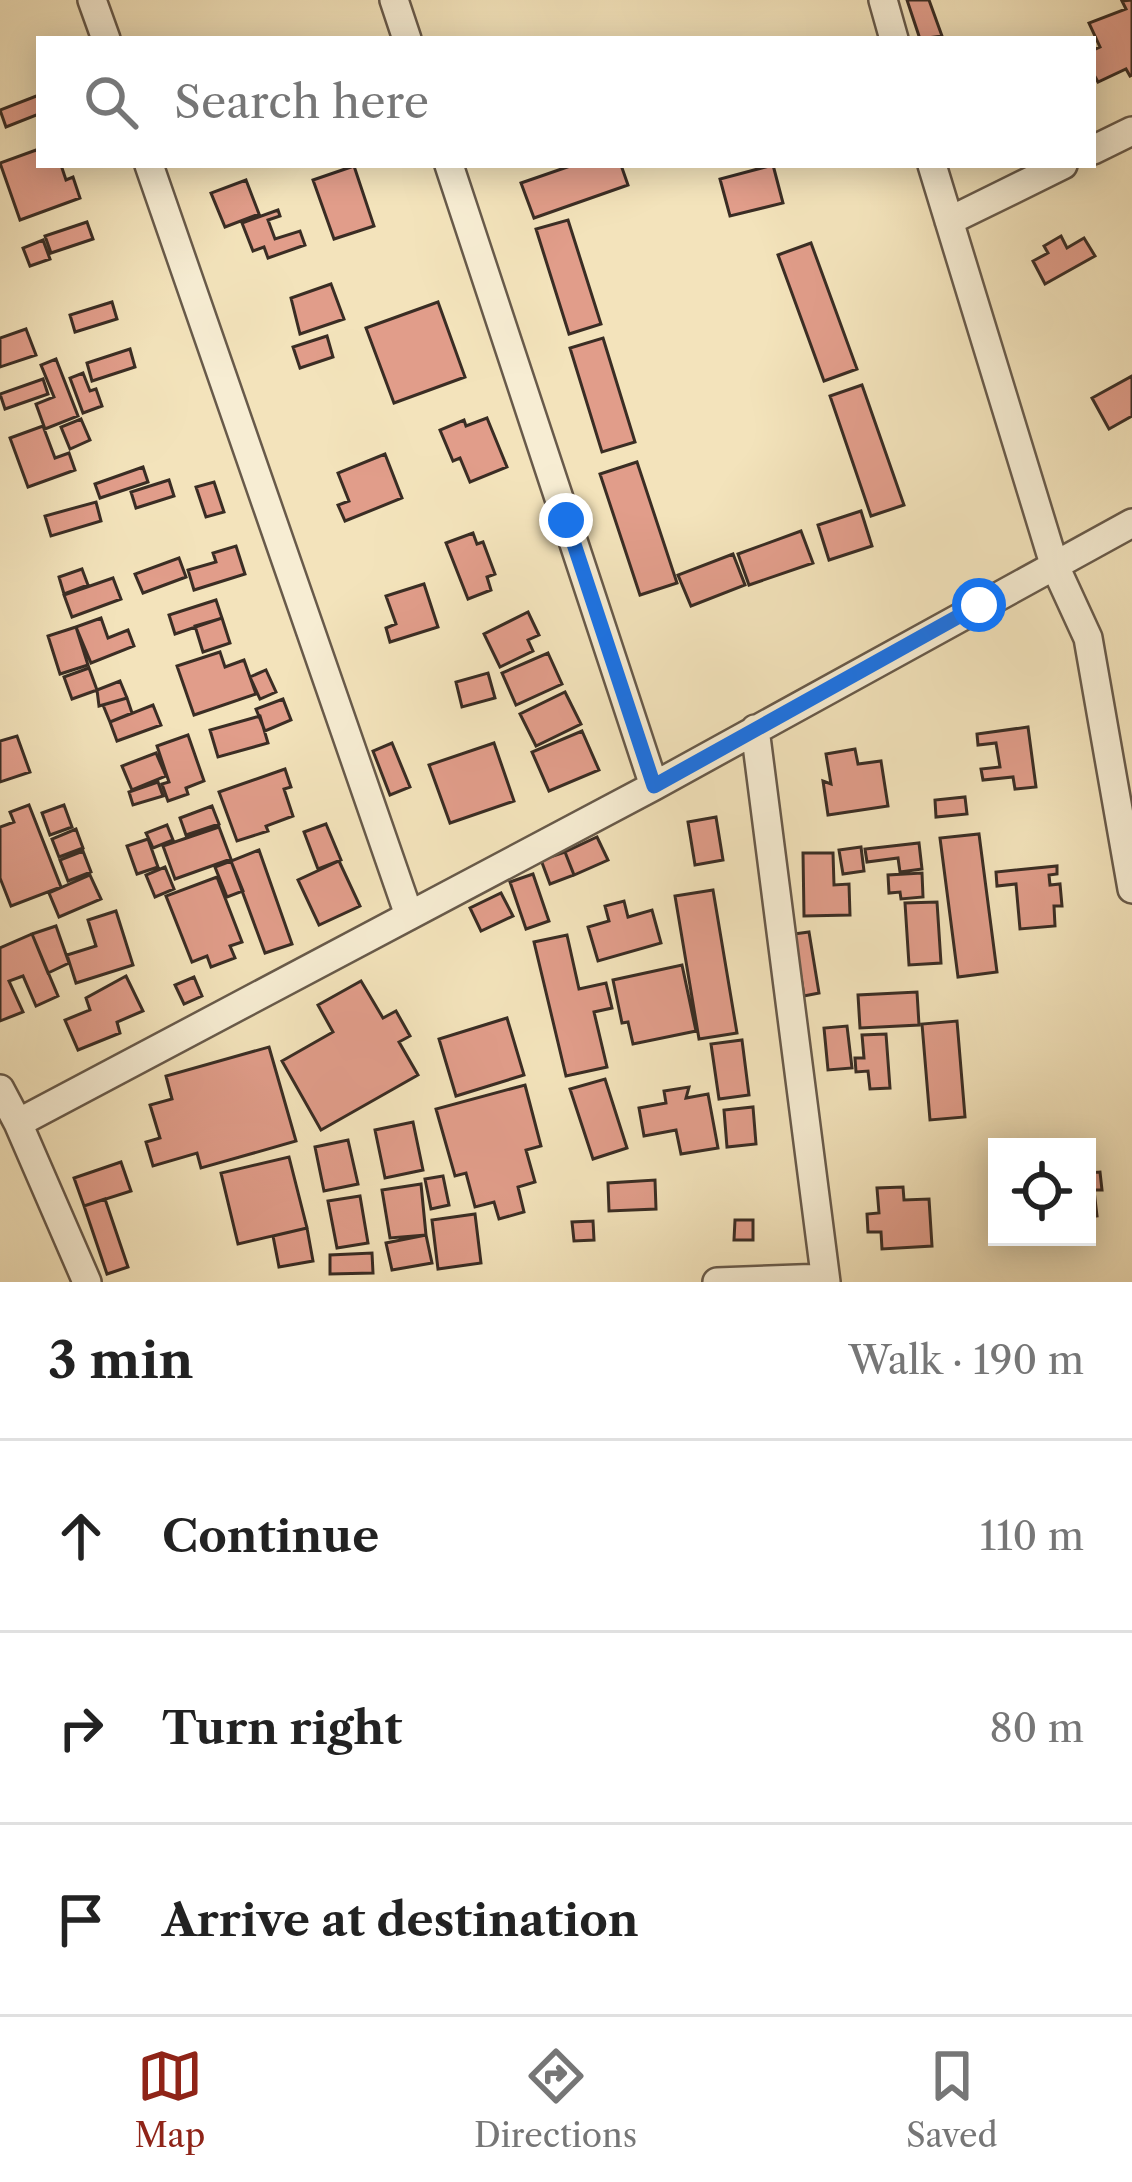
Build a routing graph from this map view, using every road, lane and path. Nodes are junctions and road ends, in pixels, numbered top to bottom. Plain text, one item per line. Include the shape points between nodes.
1 (92, 0) edge
2 (394, 0) edge
3 (883, 0) edge
4 (105, 36) edge
5 (406, 36) edge
6 (893, 36) edge
7 (1132, 131) edge
8 (1096, 149) edge
9 (150, 168) edge
10 (449, 168) edge
11 (933, 168) edge
12 (1058, 168) edge
13 (950, 221) junction
14 (1132, 523) edge
15 (1054, 564) junction
16 (755, 729) junction
17 (654, 786) junction
18 (1132, 889) edge
19 (409, 916) junction
20 (0, 1089) edge
21 (18, 1123) junction
22 (825, 1280) edge
23 (87, 1282) edge
24 (717, 1282) edge

1 - 4 street
2 - 5 street
3 - 6 street
7 - 8 street
9 - 19 street
10 - 17 street
11 - 13 street
12 - 13 street
13 - 15 street
14 - 15 street
15 - 16 street
15 - 18 street via 1088,638
16 - 17 street
16 - 22 street
17 - 19 street
19 - 21 street
20 - 21 street
21 - 23 street
22 - 24 street

